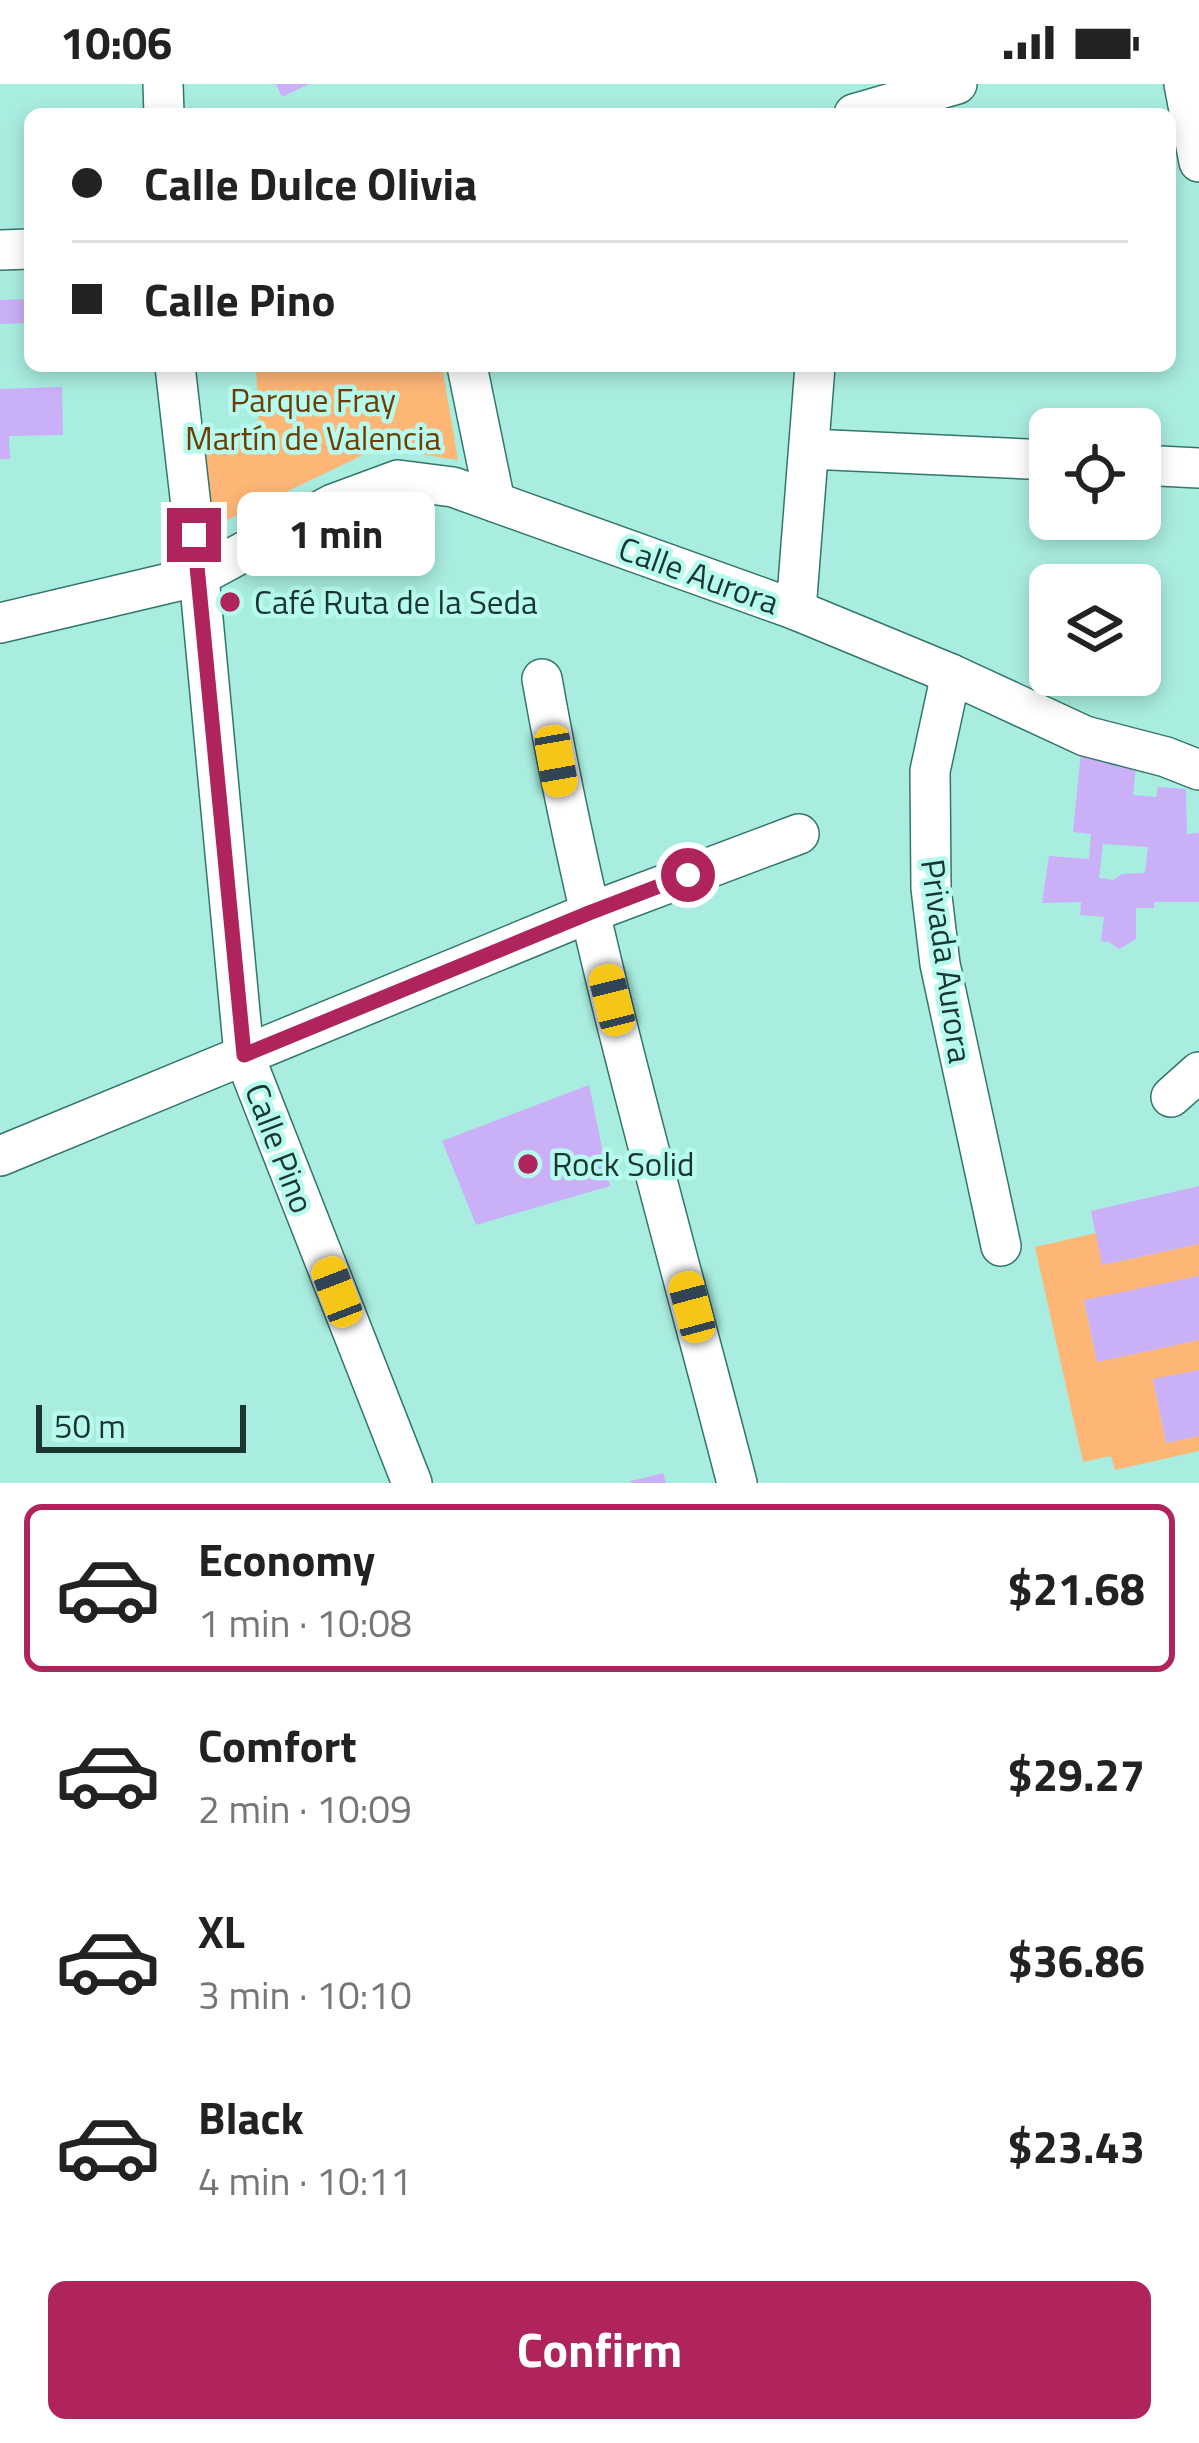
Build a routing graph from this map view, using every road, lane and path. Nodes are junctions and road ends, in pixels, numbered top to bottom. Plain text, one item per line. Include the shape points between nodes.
1 (957, 84) edge
2 (1184, 84) edge
3 (860, 103) edge
4 (1199, 162) edge
5 (176, 372) edge
6 (468, 372) edge
7 (815, 372) edge
8 (809, 449) junction
9 (1029, 459) edge
10 (1161, 466) edge
11 (1199, 467) edge
12 (495, 502) junction
13 (199, 576) junction
14 (796, 610) junction
15 (0, 623) edge
16 (952, 674) junction
17 (542, 679) dead end
18 (1199, 770) edge
19 (799, 834) dead end
20 (589, 913) junction
21 (244, 1055) junction
22 (0, 1156) edge
23 (1001, 1246) dead end
24 (412, 1483) edge
25 (737, 1483) edge

1 - 3 street
2 - 4 street
5 - 13 street, Calle Pino
6 - 12 street
7 - 8 street
8 - 9 street
8 - 14 street
10 - 11 street
12 - 13 street, Calle Aurora via 398,480 333,504
12 - 14 street, Calle Aurora
13 - 15 street, Calle Aurora
13 - 21 street, Calle Pino
14 - 16 street, Calle Aurora
16 - 18 street, Calle Aurora via 1085,736
16 - 23 street, Privada Aurora via 930,771 931,888
17 - 20 street
19 - 20 street
20 - 21 street
20 - 25 street
21 - 22 street
21 - 24 street, Calle Pino

